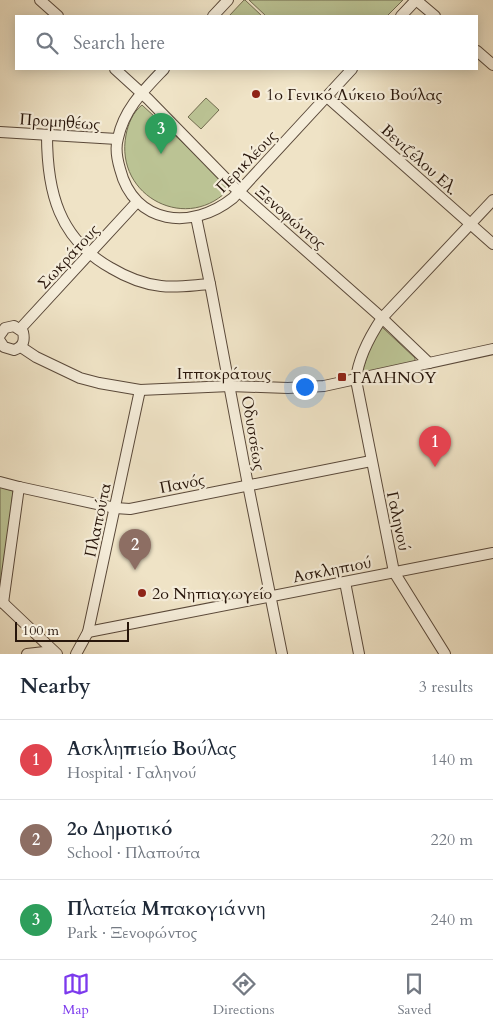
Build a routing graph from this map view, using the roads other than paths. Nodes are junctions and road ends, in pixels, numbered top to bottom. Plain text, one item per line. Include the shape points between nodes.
1 (40, 0) edge
2 (228, 0) edge
3 (416, 0) edge
4 (57, 15) edge
5 (213, 15) edge
6 (402, 15) edge
7 (434, 15) edge
8 (478, 52) edge
9 (493, 65) edge
10 (116, 70) edge
11 (163, 70) edge
12 (351, 70) edge
13 (142, 93) junction
14 (326, 97) junction
15 (0, 132) edge
16 (47, 135) junction
17 (117, 139) junction
18 (239, 192) junction
19 (493, 200) edge
20 (137, 202) junction
21 (196, 217) junction
22 (470, 224) junction
23 (493, 244) edge
24 (90, 254) junction
25 (210, 284) junction
26 (382, 318) junction
27 (20, 329) junction
28 (1, 339) edge
29 (21, 346) junction
30 (493, 349) edge
31 (429, 363) junction
32 (356, 380) junction
33 (230, 386) junction
34 (140, 390) junction
35 (371, 461) junction
36 (0, 482) edge
37 (248, 485) junction
38 (19, 487) junction
39 (115, 508) junction
40 (493, 553) edge
41 (394, 572) junction
42 (344, 582) junction
43 (270, 596) junction
44 (2, 602) edge
45 (88, 632) junction
46 (55, 652) edge
47 (27, 654) edge
48 (76, 654) edge
49 (282, 654) edge
50 (358, 654) edge
51 (445, 654) edge

1 - 4 street
2 - 5 street
3 - 6 street
3 - 7 street
8 - 9 street
10 - 13 street, Ξενοφώντος
11 - 13 street
12 - 14 street, Περικλέους
13 - 17 street via 126,114
13 - 18 street, Ξενοφώντος
14 - 18 street, Περικλέους
14 - 22 street, Βενιζέλου Ελ.
15 - 16 street, Προμηθέως
16 - 17 street, Προμηθέως
16 - 24 street via 49,170 59,213 70,233
17 - 20 street via 121,175
18 - 21 street, Περικλέους via 225,205
18 - 26 street, Ξενοφώντος
19 - 22 street
20 - 21 street, Περικλέους via 149,211 169,217
20 - 24 street, Σωκράτους
21 - 25 street, Οδυσσέως
22 - 23 street, Βενιζέλου Ελ.
22 - 26 street
24 - 25 street via 137,281 162,286
24 - 27 street, Σωκράτους
25 - 33 street, Οδυσσέως
26 - 31 street, Ξενοφώντος
26 - 32 street via 371,335
27 - 28 street via 11,326
27 - 29 street via 24,340
28 - 29 street via 14,350
29 - 34 street, Ιπποκράτους via 36,357 80,378
30 - 31 street, Ιπποκράτους
31 - 32 street, Ιπποκράτους
32 - 33 street, Ιπποκράτους via 302,388
32 - 35 street, Γαληνού
33 - 34 street, Ιπποκράτους
33 - 37 street, Οδυσσέως
34 - 39 street, Πλαπούτα
35 - 37 street, Πανός
35 - 41 street, Γαληνού
36 - 38 street, Πανός
37 - 39 street, Πανός via 130,509
37 - 43 street, Οδυσσέως
38 - 39 street, Πανός
38 - 44 street
39 - 45 street, Πλαπούτα
40 - 41 street, Ασκληπιού
41 - 42 street, Ασκληπιού
41 - 51 street, Γαληνού
42 - 43 street, Ασκληπιού
42 - 50 street
43 - 45 street, Ασκληπιού
43 - 49 street, Οδυσσέως
44 - 46 street
45 - 48 street, Πλαπούτα
46 - 47 street

